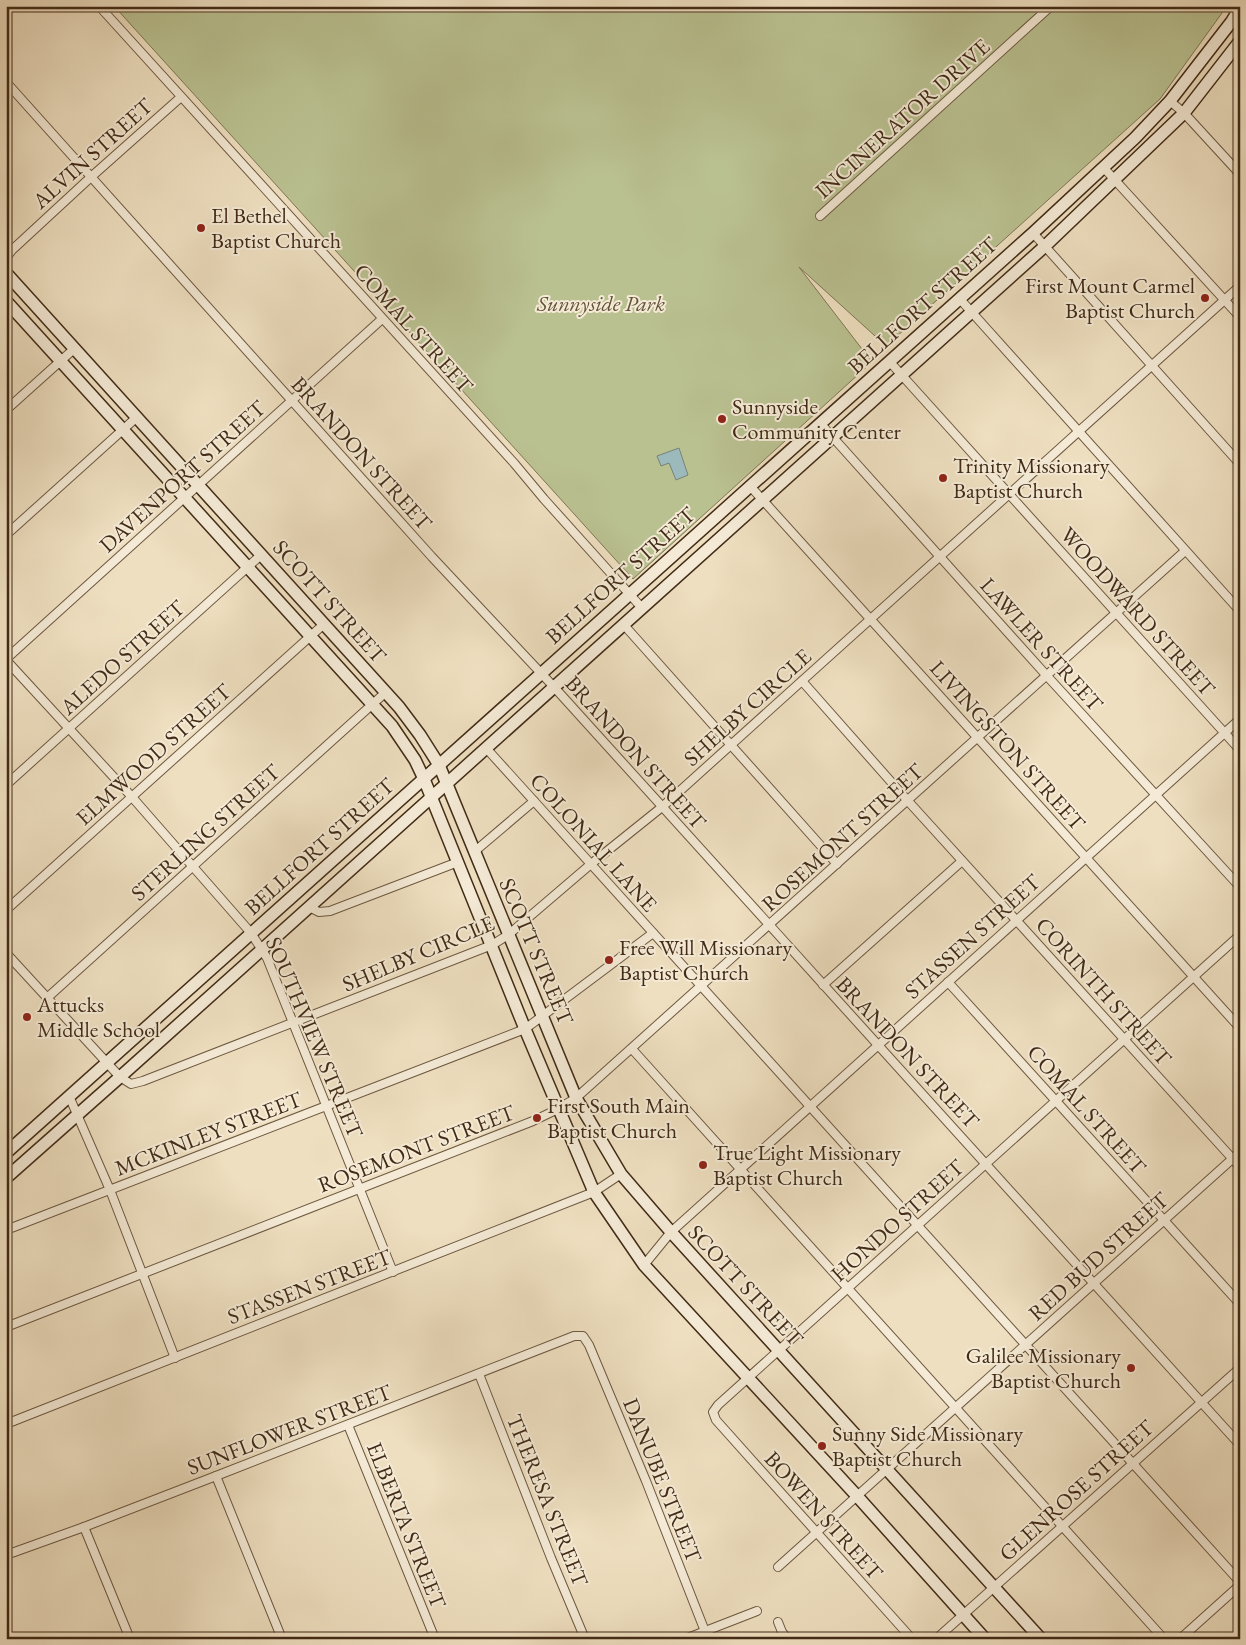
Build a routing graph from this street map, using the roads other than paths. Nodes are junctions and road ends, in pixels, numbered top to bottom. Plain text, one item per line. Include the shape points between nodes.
1 (99, 6) edge
2 (1051, 6) edge
3 (1240, 8) edge
4 (1236, 24) edge
5 (1240, 41) edge
6 (6, 82) edge
7 (181, 97) junction
8 (1170, 101) junction
9 (1184, 113) junction
10 (1103, 167) junction
11 (1240, 174) edge
12 (91, 177) junction
13 (1115, 180) junction
14 (820, 216) dead end
15 (1033, 233) junction
16 (1044, 247) junction
17 (6, 258) edge
18 (6, 273) edge
19 (1240, 286) edge
20 (959, 298) junction
21 (1224, 300) junction
22 (6, 301) edge
23 (972, 312) junction
24 (1240, 317) edge
25 (382, 319) junction
26 (75, 348) junction
27 (61, 361) junction
28 (889, 361) junction
29 (1152, 366) junction
30 (902, 375) junction
31 (292, 401) junction
32 (6, 410) edge
33 (137, 417) junction
34 (820, 423) junction
35 (122, 430) junction
36 (1080, 431) junction
37 (833, 437) junction
38 (1240, 464) edge
39 (198, 485) junction
40 (750, 486) junction
41 (1009, 495) junction
42 (184, 498) junction
43 (762, 500) junction
44 (6, 535) edge
45 (1185, 551) junction
46 (261, 555) junction
47 (940, 557) junction
48 (247, 567) junction
49 (629, 594) junction
50 (642, 608) junction
51 (1240, 612) edge
52 (1117, 613) junction
53 (871, 619) junction
54 (324, 624) junction
55 (624, 625) junction
56 (309, 636) junction
57 (6, 659) edge
58 (541, 673) junction
59 (1047, 676) junction
60 (802, 681) junction
61 (554, 687) junction
62 (386, 692) junction
63 (372, 705) junction
64 (1240, 719) edge
65 (69, 728) junction
66 (1224, 733) junction
67 (978, 737) junction
68 (732, 744) junction
69 (486, 748) junction
70 (1240, 750) edge
71 (439, 766) junction
72 (424, 778) junction
73 (446, 783) junction
74 (6, 784) edge
75 (1155, 795) junction
76 (132, 797) junction
77 (431, 797) junction
78 (534, 801) junction
79 (908, 801) junction
80 (662, 807) junction
81 (474, 852) junction
82 (1086, 858) junction
83 (962, 861) junction
84 (458, 862) junction
85 (591, 864) junction
86 (838, 864) junction
87 (193, 867) junction
88 (320, 871) junction
89 (333, 885) junction
90 (1240, 887) edge
91 (309, 907) junction
92 (6, 910) edge
93 (1016, 920) junction
94 (769, 926) junction
95 (251, 933) junction
96 (653, 933) junction
97 (508, 935) junction
98 (1240, 935) edge
99 (492, 945) junction
100 (262, 948) junction
101 (6, 953) edge
102 (1194, 977) junction
103 (948, 982) junction
104 (823, 985) junction
105 (702, 987) junction
106 (47, 998) junction
107 (178, 999) junction
108 (191, 1013) junction
109 (542, 1015) junction
110 (294, 1022) junction
111 (1240, 1028) edge
112 (525, 1029) junction
113 (1124, 1040) junction
114 (878, 1045) junction
115 (632, 1049) junction
116 (107, 1063) junction
117 (120, 1077) junction
118 (69, 1096) junction
119 (576, 1098) junction
120 (1056, 1101) junction
121 (327, 1105) junction
122 (810, 1106) junction
123 (558, 1109) junction
124 (77, 1115) junction
125 (1240, 1152) edge
126 (6, 1153) edge
127 (1233, 1159) junction
128 (986, 1164) junction
129 (1240, 1167) edge
130 (740, 1169) junction
131 (621, 1174) junction
132 (6, 1178) edge
133 (360, 1188) junction
134 (110, 1190) junction
135 (594, 1192) junction
136 (1165, 1220) junction
137 (918, 1225) junction
138 (6, 1230) edge
139 (671, 1232) junction
140 (644, 1265) junction
141 (393, 1272) junction
142 (142, 1274) junction
143 (1094, 1284) junction
144 (848, 1288) junction
145 (1240, 1304) edge
146 (6, 1327) edge
147 (584, 1336) joint
148 (1026, 1344) junction
149 (779, 1350) junction
150 (176, 1358) junction
151 (1240, 1368) edge
152 (479, 1374) junction
153 (748, 1378) junction
154 (1200, 1403) junction
155 (956, 1408) junction
156 (713, 1412) joint
157 (6, 1424) edge
158 (348, 1425) junction
159 (1240, 1445) edge
160 (1132, 1464) junction
161 (887, 1469) junction
162 (216, 1476) junction
163 (857, 1496) junction
164 (1062, 1526) junction
165 (84, 1527) junction
166 (816, 1533) junction
167 (6, 1555) edge
168 (778, 1567) dead end
169 (1240, 1584) edge
170 (994, 1587) junction
171 (757, 1610) dead end
172 (963, 1614) junction
173 (778, 1622) dead end
174 (706, 1635) edge
175 (130, 1639) edge
176 (282, 1639) edge
177 (435, 1639) edge
178 (585, 1639) edge
179 (685, 1639) edge
180 (788, 1639) edge
181 (912, 1639) edge
182 (936, 1639) edge
183 (985, 1639) edge
184 (1041, 1639) edge
185 (1164, 1639) edge
186 (1180, 1639) edge

1 - 7 street, COMAL STREET
2 - 14 street, INCINERATOR DRIVE
3 - 4 main road, BELLFORT STREET
4 - 8 main road, BELLFORT STREET
5 - 9 main road, BELLFORT STREET
6 - 12 street, BRANDON STREET
7 - 12 street, ALVIN STREET
7 - 25 street, COMAL STREET
8 - 9 street
8 - 10 main road, BELLFORT STREET
9 - 11 street
9 - 13 main road, BELLFORT STREET
10 - 13 street
10 - 15 main road, BELLFORT STREET
12 - 17 street, ALVIN STREET
12 - 31 street, BRANDON STREET
13 - 16 main road, BELLFORT STREET
13 - 21 street
15 - 16 street
15 - 20 main road, BELLFORT STREET
16 - 23 main road, BELLFORT STREET
16 - 29 street
18 - 26 main road, SCOTT STREET
19 - 21 street, SHELBY CIRCLE
20 - 23 street
20 - 28 main road, BELLFORT STREET
21 - 24 street
21 - 29 street, SHELBY CIRCLE
22 - 27 main road, SCOTT STREET
23 - 30 main road, BELLFORT STREET
23 - 36 street
25 - 31 street, DAVENPORT STREET
25 - 49 street, COMAL STREET
26 - 27 street
26 - 33 main road, SCOTT STREET
27 - 32 street
27 - 35 main road, SCOTT STREET
28 - 30 street, WOODWARD STREET
28 - 34 main road, BELLFORT STREET
29 - 36 street, SHELBY CIRCLE
29 - 38 street
30 - 37 main road, BELLFORT STREET
30 - 41 street, WOODWARD STREET
31 - 39 street, DAVENPORT STREET
31 - 58 street, BRANDON STREET
33 - 35 street
33 - 39 main road, SCOTT STREET
34 - 37 street, LAWLER STREET
34 - 40 main road, BELLFORT STREET
35 - 42 main road, SCOTT STREET
35 - 44 street
36 - 41 street, SHELBY CIRCLE
36 - 45 street
37 - 43 main road, BELLFORT STREET
37 - 47 street, LAWLER STREET
39 - 42 street, DAVENPORT STREET
39 - 46 main road, SCOTT STREET
40 - 43 street, LIVINGSTON STREET
40 - 49 main road, BELLFORT STREET
41 - 47 street, SHELBY CIRCLE
41 - 52 street, WOODWARD STREET
42 - 48 main road, SCOTT STREET
42 - 57 street, DAVENPORT STREET
43 - 50 main road, BELLFORT STREET
43 - 53 street, LIVINGSTON STREET
45 - 51 street
45 - 52 street, ROSEMONT STREET
46 - 48 street, ALEDO STREET
46 - 54 main road, SCOTT STREET
47 - 53 street, SHELBY CIRCLE
47 - 59 street, LAWLER STREET
48 - 56 main road, SCOTT STREET
48 - 65 street, ALEDO STREET
49 - 50 street, COMAL STREET
49 - 58 main road, BELLFORT STREET
50 - 55 main road, BELLFORT STREET
52 - 59 street, ROSEMONT STREET
52 - 66 street, WOODWARD STREET
53 - 60 street, SHELBY CIRCLE
53 - 67 street, LIVINGSTON STREET
54 - 56 street, ELMWOOD STREET
54 - 62 main road, SCOTT STREET
55 - 61 main road, BELLFORT STREET
55 - 68 street
56 - 63 main road, SCOTT STREET
56 - 76 street, ELMWOOD STREET
57 - 65 street, SOUTHVIEW STREET
58 - 61 street, BRANDON STREET
58 - 71 main road, BELLFORT STREET
59 - 67 street, ROSEMONT STREET
59 - 75 street, LAWLER STREET
60 - 68 street, SHELBY CIRCLE
60 - 79 street, CORINTH STREET
61 - 69 main road, BELLFORT STREET
61 - 80 street, BRANDON STREET
62 - 63 street, STERLING STREET
62 - 71 main road, SCOTT STREET
63 - 72 main road, SCOTT STREET via 405,743
63 - 87 street, STERLING STREET
64 - 66 street, STASSEN STREET
65 - 74 street, ALEDO STREET
65 - 76 street, SOUTHVIEW STREET
66 - 70 street, WOODWARD STREET
66 - 75 street, STASSEN STREET
67 - 79 street, ROSEMONT STREET
67 - 82 street, LIVINGSTON STREET
68 - 80 street, SHELBY CIRCLE
68 - 86 street
69 - 73 main road, BELLFORT STREET
69 - 78 street, COLONIAL LANE
71 - 72 main road, BELLFORT STREET
71 - 73 main road, SCOTT STREET
72 - 77 main road, SCOTT STREET
72 - 88 main road, BELLFORT STREET
73 - 77 main road, BELLFORT STREET
73 - 81 main road, SCOTT STREET
75 - 82 street, STASSEN STREET
75 - 90 street, LAWLER STREET
76 - 87 street, SOUTHVIEW STREET
76 - 92 street, ELMWOOD STREET
77 - 84 main road, SCOTT STREET
77 - 89 main road, BELLFORT STREET
78 - 81 street
78 - 85 street, COLONIAL LANE
79 - 83 street, CORINTH STREET
79 - 86 street, ROSEMONT STREET
80 - 85 street, SHELBY CIRCLE
80 - 94 street, BRANDON STREET
81 - 97 main road, SCOTT STREET
82 - 93 street, STASSEN STREET
82 - 102 street, LIVINGSTON STREET
83 - 93 street, CORINTH STREET
83 - 104 street
84 - 91 street via 330,911 319,912
84 - 99 main road, SCOTT STREET
85 - 96 street, COLONIAL LANE
85 - 97 street, SHELBY CIRCLE
86 - 94 street, ROSEMONT STREET
87 - 95 street, SOUTHVIEW STREET
87 - 106 street, STERLING STREET
88 - 89 main road
88 - 95 main road, BELLFORT STREET
89 - 91 main road, BELLFORT STREET
91 - 100 main road, BELLFORT STREET
93 - 103 street, STASSEN STREET
93 - 113 street, CORINTH STREET
94 - 104 street, BRANDON STREET
94 - 105 street, ROSEMONT STREET
95 - 100 street, SOUTHVIEW STREET
95 - 107 main road, BELLFORT STREET
96 - 105 street, COLONIAL LANE
96 - 109 street, MCKINLEY STREET
97 - 99 street, SHELBY CIRCLE
97 - 109 main road, SCOTT STREET
98 - 102 street, HONDO STREET
99 - 110 street, SHELBY CIRCLE
99 - 112 main road, SCOTT STREET
100 - 108 main road, BELLFORT STREET
100 - 110 street, SOUTHVIEW STREET
101 - 106 street
102 - 111 street, LIVINGSTON STREET
102 - 113 street, HONDO STREET
103 - 114 street, STASSEN STREET
103 - 120 street, COMAL STREET
104 - 114 street, BRANDON STREET
105 - 115 street, ROSEMONT STREET
105 - 122 street, COLONIAL LANE
106 - 116 street
107 - 108 main road
107 - 116 main road, BELLFORT STREET
108 - 117 main road, BELLFORT STREET
109 - 112 street, MCKINLEY STREET
109 - 119 main road, SCOTT STREET
110 - 117 street, SHELBY CIRCLE via 143,1081 131,1084
110 - 121 street, SOUTHVIEW STREET
112 - 121 street, MCKINLEY STREET
112 - 123 main road, SCOTT STREET
113 - 120 street, HONDO STREET
113 - 127 street, CORINTH STREET
114 - 122 street, STASSEN STREET
114 - 128 street, BRANDON STREET
115 - 119 street, ROSEMONT STREET
115 - 130 street
116 - 117 street
116 - 118 main road, BELLFORT STREET
117 - 124 main road, BELLFORT STREET
118 - 124 street
118 - 126 main road, BELLFORT STREET
119 - 123 street, ROSEMONT STREET
119 - 131 main road, SCOTT STREET
120 - 128 street, HONDO STREET
120 - 136 street, COMAL STREET
121 - 133 street, SOUTHVIEW STREET
121 - 134 street, MCKINLEY STREET
122 - 130 street, STASSEN STREET
122 - 137 street, COLONIAL LANE
123 - 133 street, ROSEMONT STREET
123 - 135 main road, SCOTT STREET
124 - 132 main road, BELLFORT STREET
124 - 134 street
125 - 127 street, RED BUD STREET
127 - 129 street, CORINTH STREET
127 - 136 street, RED BUD STREET
128 - 137 street, HONDO STREET
128 - 143 street, BRANDON STREET
130 - 139 street, STASSEN STREET
130 - 144 street
131 - 135 street, STASSEN STREET
131 - 139 main road, SCOTT STREET
133 - 141 street, SOUTHVIEW STREET
133 - 142 street, ROSEMONT STREET
134 - 138 street, MCKINLEY STREET
134 - 142 street
135 - 140 main road, SCOTT STREET
135 - 141 street, STASSEN STREET
136 - 143 street, RED BUD STREET
136 - 145 street, COMAL STREET
137 - 144 street, HONDO STREET
137 - 148 street, COLONIAL LANE
139 - 140 street, STASSEN STREET
139 - 149 main road, SCOTT STREET
140 - 153 main road, SCOTT STREET
141 - 150 street, STASSEN STREET
142 - 146 street, ROSEMONT STREET
142 - 150 street
143 - 148 street, RED BUD STREET
143 - 154 street, BRANDON STREET
144 - 149 street, HONDO STREET
144 - 155 street
147 - 152 street, SUNFLOWER STREET via 574,1336
147 - 174 street, DANUBE STREET via 646,1481
148 - 155 street, RED BUD STREET
148 - 160 street, COLONIAL LANE
149 - 153 street, HONDO STREET
149 - 161 main road, SCOTT STREET
150 - 157 street, STASSEN STREET
151 - 154 street, GLENROSE STREET
152 - 158 street, SUNFLOWER STREET
152 - 178 street, THERESA STREET
153 - 156 street, HONDO STREET
153 - 163 main road, SCOTT STREET
154 - 159 street, BRANDON STREET
154 - 160 street, GLENROSE STREET
155 - 161 street, RED BUD STREET
155 - 164 street
156 - 166 street, BOWEN STREET via 716,1420
158 - 162 street, SUNFLOWER STREET
158 - 177 street, ELBERTA STREET
160 - 164 street, GLENROSE STREET
160 - 169 street, COLONIAL LANE
161 - 163 street, RED BUD STREET
161 - 170 main road, SCOTT STREET
162 - 165 street, SUNFLOWER STREET
162 - 176 street
163 - 166 street, RED BUD STREET
163 - 172 main road, SCOTT STREET
164 - 170 street, GLENROSE STREET
164 - 185 street
165 - 167 street, SUNFLOWER STREET
165 - 175 street
166 - 168 street, RED BUD STREET
166 - 181 street, BOWEN STREET
169 - 186 street
170 - 172 street, GLENROSE STREET
170 - 184 main road, SCOTT STREET
171 - 174 street
172 - 182 street, GLENROSE STREET
172 - 183 main road, SCOTT STREET
173 - 180 street
174 - 179 street

